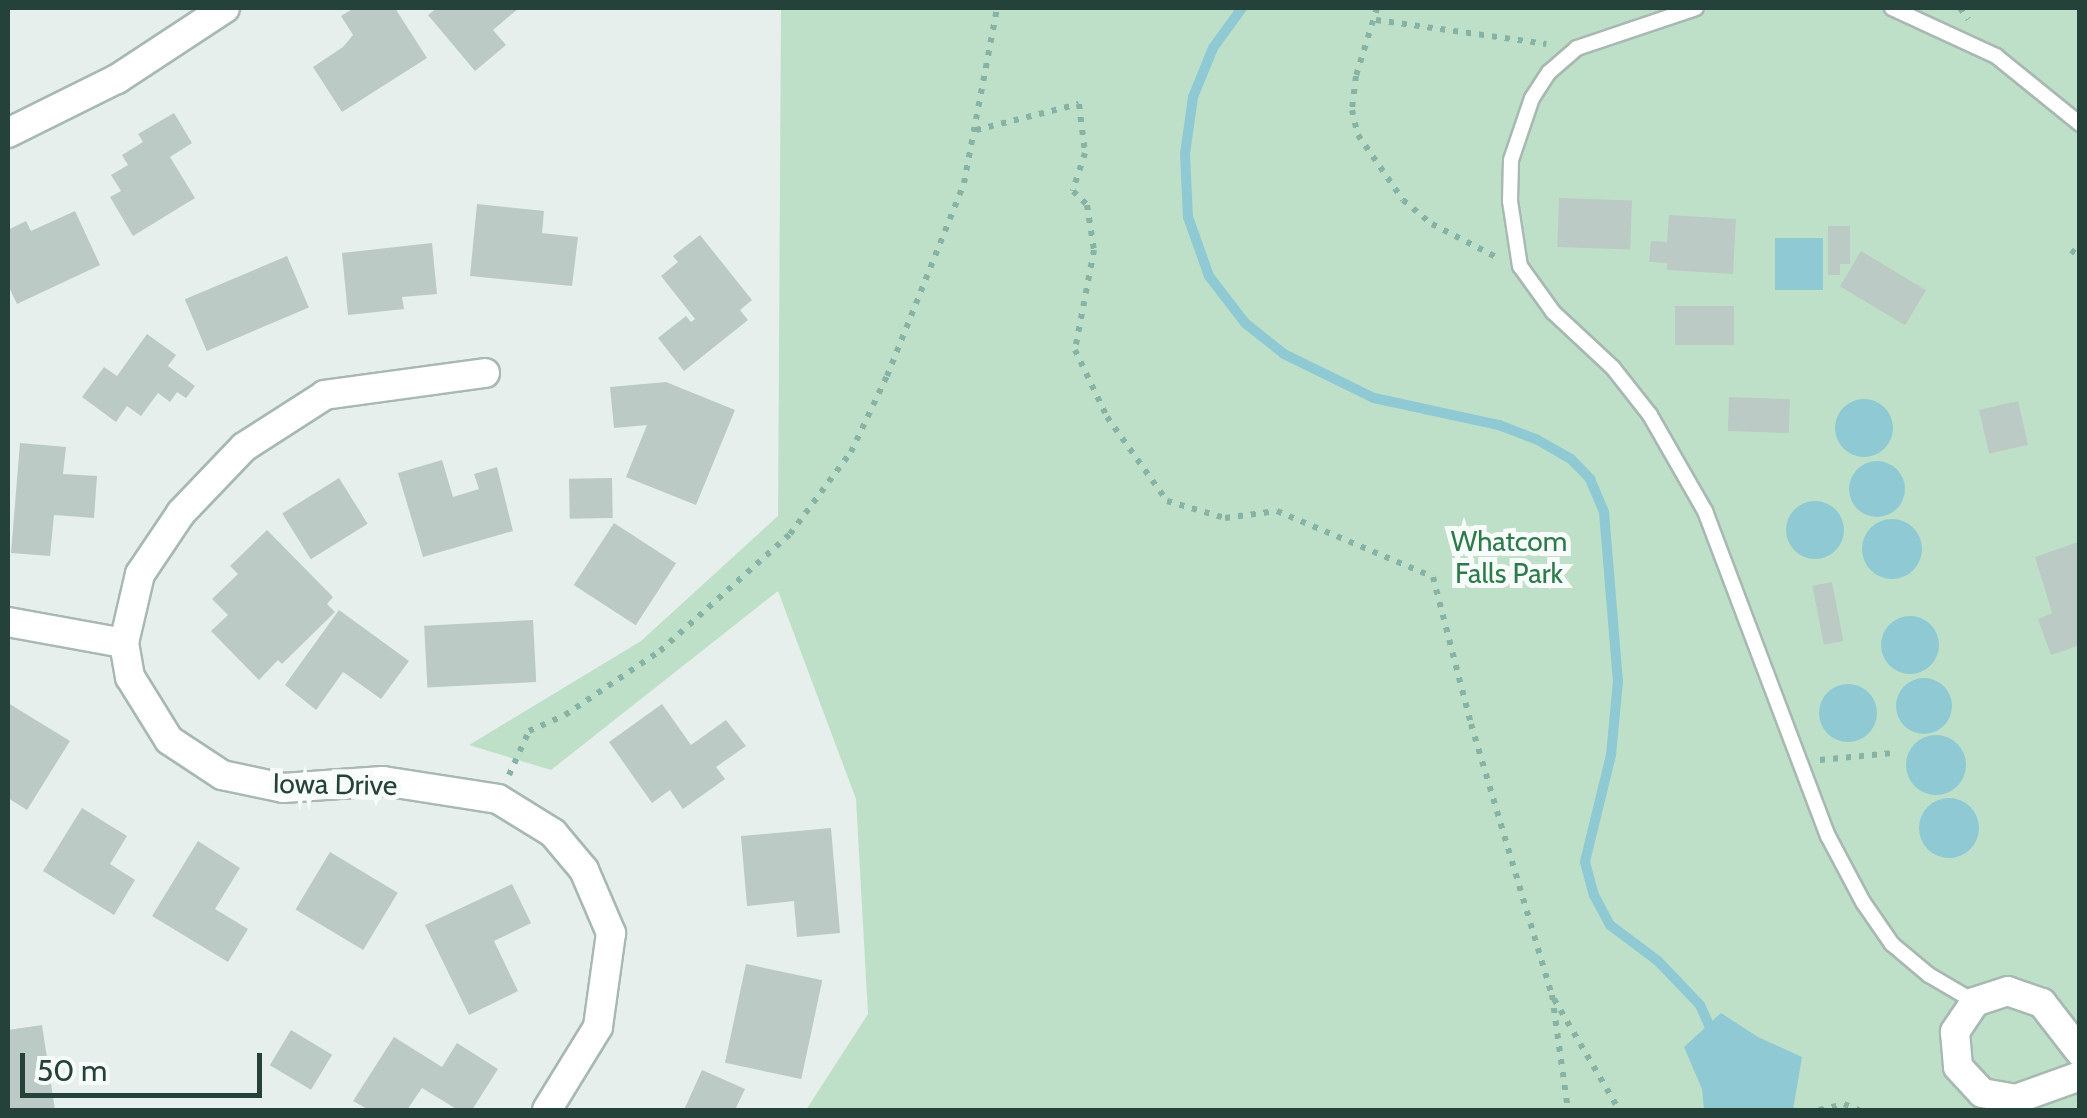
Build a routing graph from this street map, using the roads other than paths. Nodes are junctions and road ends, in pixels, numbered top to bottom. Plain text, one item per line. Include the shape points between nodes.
1 (225, 8) edge
2 (1696, 8) edge
3 (1892, 8) edge
4 (2080, 124) edge
5 (8, 133) edge
6 (485, 374) dead end
7 (8, 622) edge
8 (124, 643) junction
9 (1975, 1002) junction
10 (2080, 1052) edge
11 (2080, 1076) edge
12 (547, 1110) edge

1 - 5 street via 116,78
2 - 9 lane via 1577,48 1549,72 1518,131 1510,177 1520,266 1552,312 1613,368 1650,415 1705,510 1828,836 1863,902 1892,944
3 - 4 lane via 1996,56
6 - 8 street, Iowa Drive via 325,396 244,448 180,513 140,574
7 - 8 street
8 - 12 street, Iowa Drive via 130,677 169,740 222,775 283,788 384,782 498,798 553,833 584,870 611,933 598,1026
9 - 10 street via 1991,994 2026,994 2042,1003
9 - 11 street via 1955,1032 1954,1050 1968,1082 1982,1093 2016,1099

